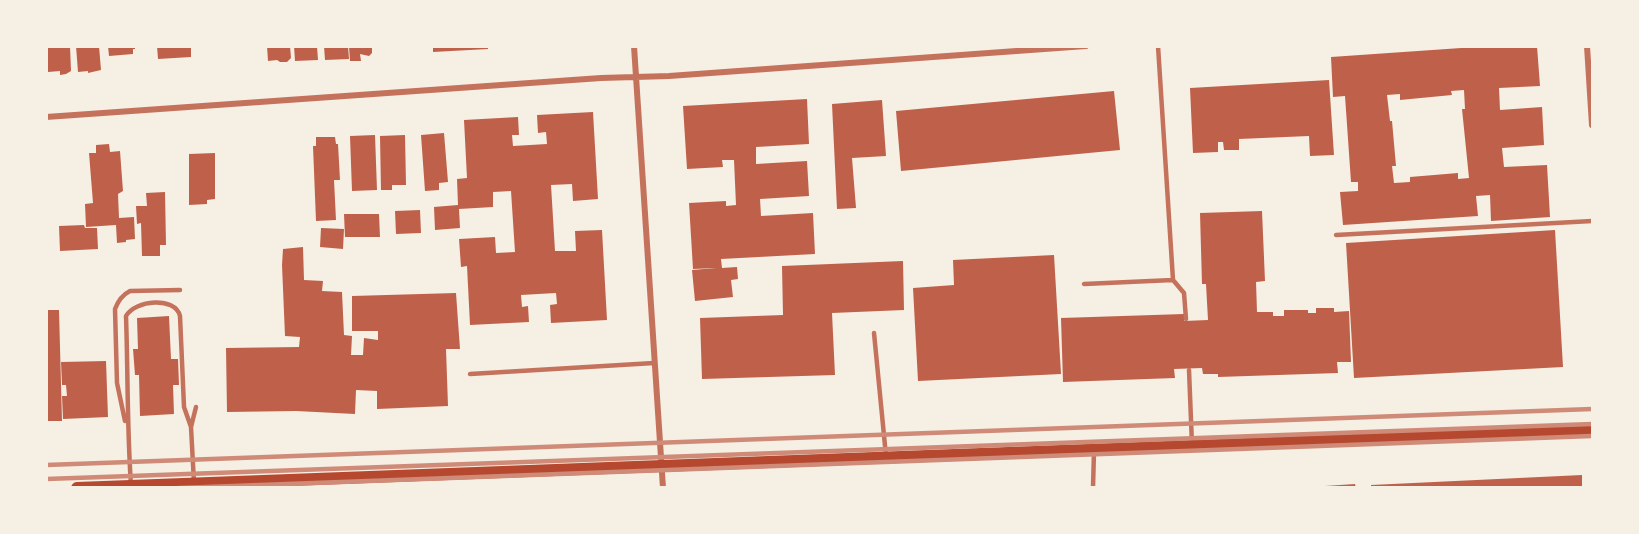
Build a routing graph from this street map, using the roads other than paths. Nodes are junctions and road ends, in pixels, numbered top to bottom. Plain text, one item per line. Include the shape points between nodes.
1 (634, 46) edge
2 (1086, 46) edge
3 (1158, 46) edge
4 (1587, 46) edge
5 (636, 77) junction
6 (46, 117) edge
7 (1593, 125) edge
8 (1593, 221) edge
9 (1336, 235) dead end
10 (1173, 280) junction
11 (1084, 284) dead end
12 (180, 290) dead end
13 (1186, 319) dead end
14 (874, 333) dead end
15 (654, 363) junction
16 (1189, 370) dead end
17 (470, 374) dead end
18 (196, 407) dead end
19 (190, 426) junction
20 (127, 429) junction
21 (1593, 431) edge
22 (1192, 447) junction
23 (1094, 451) junction
24 (886, 459) junction
25 (662, 465) junction
26 (194, 483) junction
27 (131, 485) junction
28 (97, 487) edge
29 (77, 488) edge
30 (663, 488) edge
31 (1093, 488) edge

1 - 5 street
2 - 5 street
3 - 10 lane
4 - 7 street
5 - 6 street
5 - 15 street
8 - 9 lane
10 - 11 lane
10 - 13 lane via 1184,293
12 - 20 lane via 130,291 115,309 117,383
14 - 24 lane
15 - 17 lane
15 - 25 street
16 - 22 lane
18 - 19 lane
19 - 20 lane via 184,407 179,311 167,303 140,304 126,316
19 - 26 lane
20 - 27 lane
21 - 22 main road
22 - 23 main road
23 - 24 main road
23 - 31 lane
24 - 25 main road
25 - 26 main road
25 - 30 street
26 - 27 main road
27 - 28 main road
28 - 29 main road

